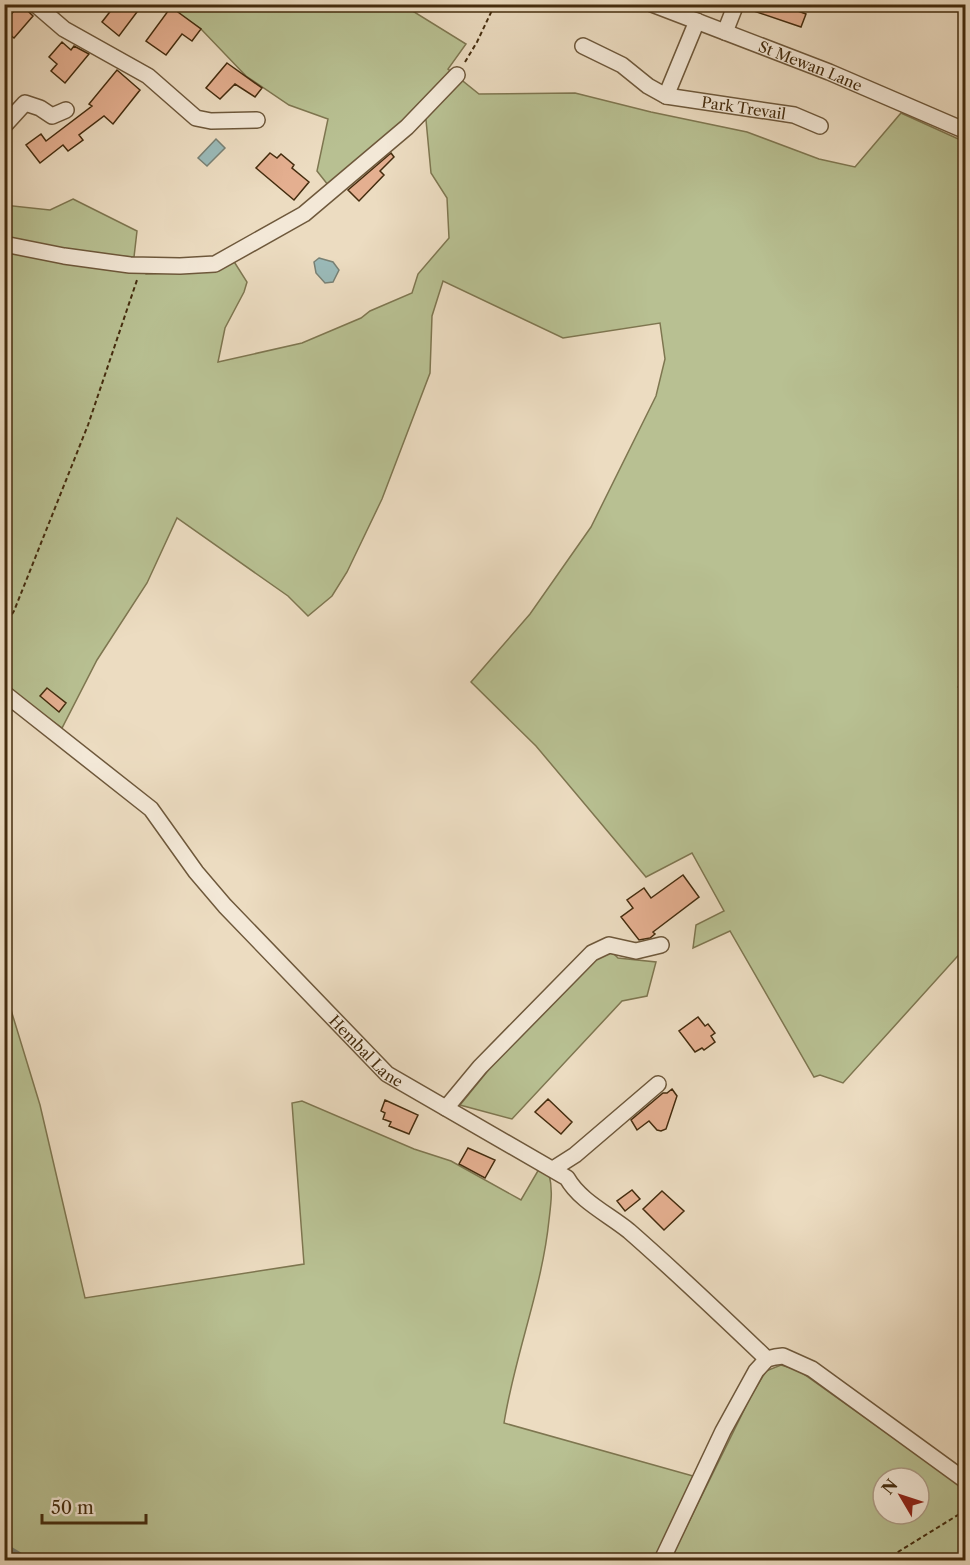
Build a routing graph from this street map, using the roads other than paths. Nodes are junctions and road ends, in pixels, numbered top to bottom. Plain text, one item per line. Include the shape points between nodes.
1 (36, 4) edge
2 (652, 4) edge
3 (736, 4) edge
4 (697, 21) junction
5 (725, 32) junction
6 (583, 46) dead end
7 (457, 75) road end
8 (666, 96) junction
9 (66, 110) dead end
10 (257, 120) dead end
11 (4, 126) edge
12 (820, 126) dead end
13 (966, 131) edge
14 (4, 244) edge
15 (4, 693) edge
16 (661, 945) dead end
17 (658, 1084) dead end
18 (446, 1108) junction
19 (553, 1169) junction
20 (767, 1359) junction
21 (966, 1481) edge
22 (662, 1560) edge

1 - 10 street via 64,29 148,76 196,118
2 - 4 street, St Mewan Lane
3 - 5 street
4 - 5 street, St Mewan Lane
4 - 8 street
5 - 13 street, St Mewan Lane
6 - 8 street, Park Trevail via 622,65
7 - 14 street via 407,127 304,214 215,264 142,266
8 - 12 street, Park Trevail via 794,115
9 - 11 street via 52,116 25,103
15 - 18 street, Hembal Lane via 151,809 225,906 387,1074
16 - 18 street via 636,951 609,945 592,953 480,1067
17 - 19 street
18 - 19 street, Hembal Lane
19 - 20 street, Hembal Lane via 567,1178 573,1190 654,1254
20 - 21 street via 783,1356 812,1369
20 - 22 street via 756,1371 723,1431

